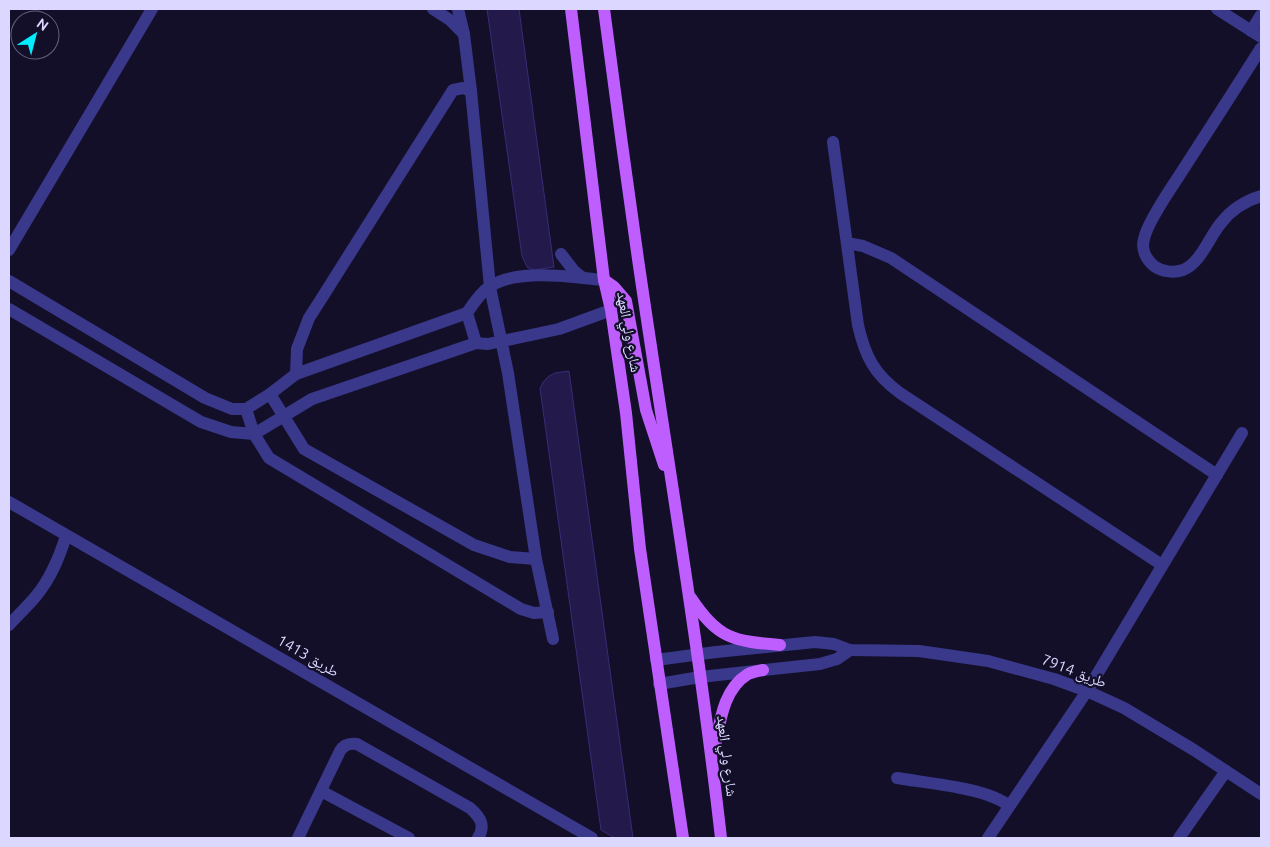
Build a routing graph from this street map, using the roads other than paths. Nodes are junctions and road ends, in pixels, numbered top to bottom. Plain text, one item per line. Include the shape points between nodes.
1 (152, 9) edge
2 (433, 9) edge
3 (458, 9) edge
4 (571, 9) edge
5 (604, 9) edge
6 (1217, 9) edge
7 (1261, 15) edge
8 (464, 34) junction
9 (1256, 34) edge
10 (1261, 48) edge
11 (471, 92) junction
12 (833, 142) dead end
13 (1261, 196) edge
14 (847, 243) junction
15 (9, 250) edge
16 (561, 254) dead end
17 (583, 278) junction
18 (604, 280) junction
19 (9, 281) edge
20 (490, 286) junction
21 (9, 309) edge
22 (611, 310) junction
23 (467, 314) junction
24 (501, 342) junction
25 (476, 343) junction
26 (296, 374) junction
27 (270, 394) junction
28 (246, 409) junction
29 (284, 416) junction
30 (1242, 432) dead end
31 (254, 434) junction
32 (1217, 474) junction
33 (672, 484) junction
34 (9, 502) edge
35 (66, 536) junction
36 (536, 559) junction
37 (1162, 565) junction
38 (689, 595) junction
39 (548, 612) junction
40 (9, 625) edge
41 (553, 639) dead end
42 (780, 645) junction
43 (850, 650) junction
44 (697, 654) junction
45 (656, 660) junction
46 (763, 670) junction
47 (700, 677) junction
48 (659, 684) junction
49 (1087, 691) junction
50 (712, 760) junction
51 (1226, 771) junction
52 (897, 778) dead end
53 (321, 791) junction
54 (1261, 794) edge
55 (1009, 806) junction
56 (298, 838) edge
57 (409, 838) edge
58 (478, 838) edge
59 (592, 838) edge
60 (683, 838) edge
61 (721, 838) edge
62 (988, 838) edge
63 (1179, 838) edge

1 - 15 street
2 - 8 street
3 - 8 street
4 - 18 main road, شارع ولي العهد
5 - 33 main road, شارع ولي العهد
6 - 9 street
7 - 9 street
8 - 11 street
10 - 13 street via 1158,209 1144,238 1146,256 1162,270 1183,270 1195,261 1230,213
11 - 20 street
11 - 26 street via 463,88 453,90 314,311 297,349
12 - 14 street
14 - 32 street via 863,246 897,262
14 - 37 street via 861,338 871,364 889,385
16 - 17 street
17 - 18 street
17 - 20 street via 518,277
18 - 22 main road, شارع ولي العهد
18 - 33 main road via 621,293 626,302 646,410
19 - 28 street via 205,398 232,408
20 - 23 street
20 - 24 street
21 - 31 street via 201,422 230,432
22 - 24 street via 559,329
22 - 45 main road, شارع ولي العهد
23 - 25 street
23 - 26 street
24 - 25 street
24 - 36 street
25 - 29 street via 312,398
26 - 27 street
27 - 28 street
27 - 29 street
28 - 31 street
29 - 31 street
29 - 36 street via 304,449 312,454 474,545 510,557
30 - 32 street
31 - 39 street via 269,458 521,609 534,613
32 - 37 street
33 - 38 main road, شارع ولي العهد
34 - 35 street, طريق 1413
35 - 40 street via 49,578
35 - 59 street, طريق 1413
36 - 39 street
37 - 49 street
38 - 42 main road via 702,615 726,635 743,641
38 - 44 main road, شارع ولي العهد
39 - 41 street
42 - 43 street, طريق 7914 via 824,643
42 - 44 street, طريق 7914
43 - 46 street via 829,662
43 - 49 street, طريق 7914 via 919,651 962,656 1021,669
44 - 45 street, طريق 7914
44 - 47 main road, شارع ولي العهد
45 - 48 main road, شارع ولي العهد
46 - 47 street
46 - 50 main road via 748,674 724,704
47 - 48 street
47 - 50 main road, شارع ولي العهد
48 - 60 main road
49 - 51 street, طريق 7914 via 1160,728
49 - 55 street
50 - 61 main road, شارع ولي العهد
51 - 54 street, طريق 7914
51 - 63 street
52 - 55 street via 989,794
53 - 56 street
53 - 57 street
53 - 58 street via 342,747 358,744 470,808 480,817 482,824
55 - 62 street

